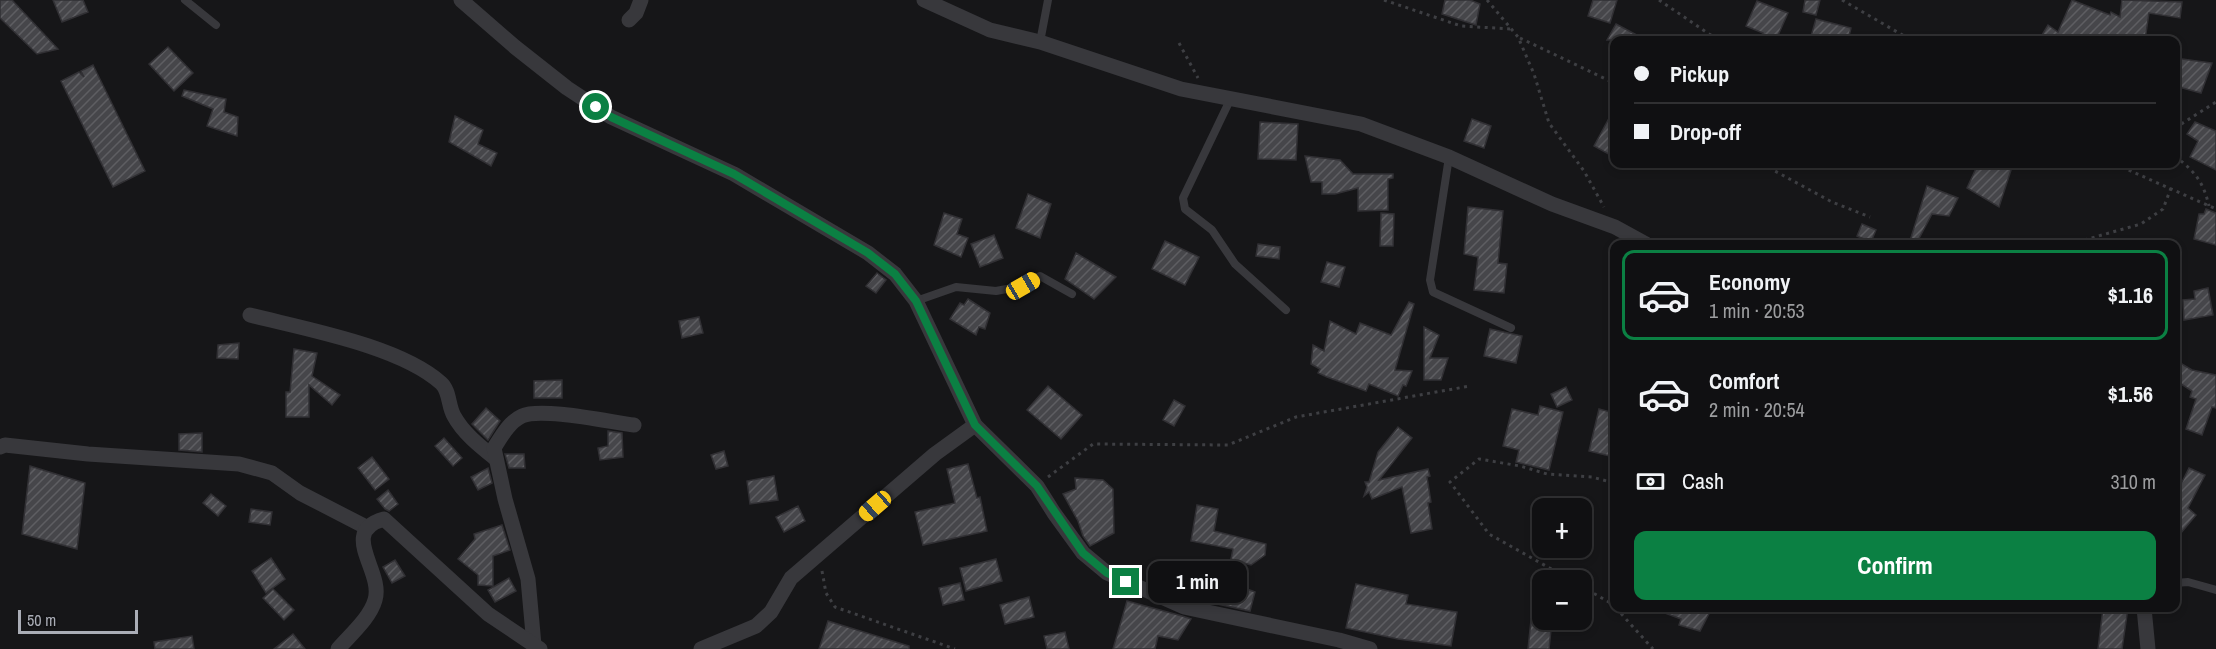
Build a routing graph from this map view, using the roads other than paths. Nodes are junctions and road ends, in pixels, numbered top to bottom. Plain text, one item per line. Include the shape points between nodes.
1 (185, 0) edge
2 (461, 0) edge
3 (641, 0) edge
4 (924, 0) edge
5 (1048, 0) edge
6 (628, 20) dead end
7 (216, 25) dead end
8 (1040, 42) junction
9 (1230, 100) junction
10 (1449, 157) junction
11 (1639, 240) edge
12 (1072, 294) dead end
13 (916, 301) junction
14 (1286, 310) dead end
15 (250, 315) dead end
16 (1511, 328) dead end
17 (634, 425) dead end
18 (975, 425) junction
19 (0, 447) edge
20 (496, 459) junction
21 (366, 527) junction
22 (2180, 583) edge
23 (2216, 590) edge
24 (2144, 612) edge
25 (537, 647) edge
26 (338, 649) edge
27 (701, 649) edge
28 (1370, 649) edge
29 (2148, 649) edge

1 - 7 lane
2 - 13 street via 567,88 611,117 734,174 868,253 895,274
3 - 6 street via 636,14
4 - 8 street via 990,30
5 - 8 lane
8 - 9 street via 1181,89
9 - 10 street via 1361,124
9 - 14 lane via 1183,204 1212,230 1235,264
10 - 11 street
10 - 16 lane via 1430,280 1433,292
12 - 13 lane via 1040,276 1023,286 996,291 956,287
13 - 18 street
15 - 20 street via 399,356 442,383 454,417
17 - 20 street via 539,412 521,416 494,448
18 - 27 street via 935,454 791,578 771,612 756,626
18 - 28 street via 1037,486 1083,553 1107,573 1184,607
19 - 21 street via 239,464 272,473 300,494
20 - 25 street via 528,579
21 - 25 street via 384,519 488,614
21 - 26 street via 362,538 377,590 375,602
22 - 23 lane
24 - 29 street

